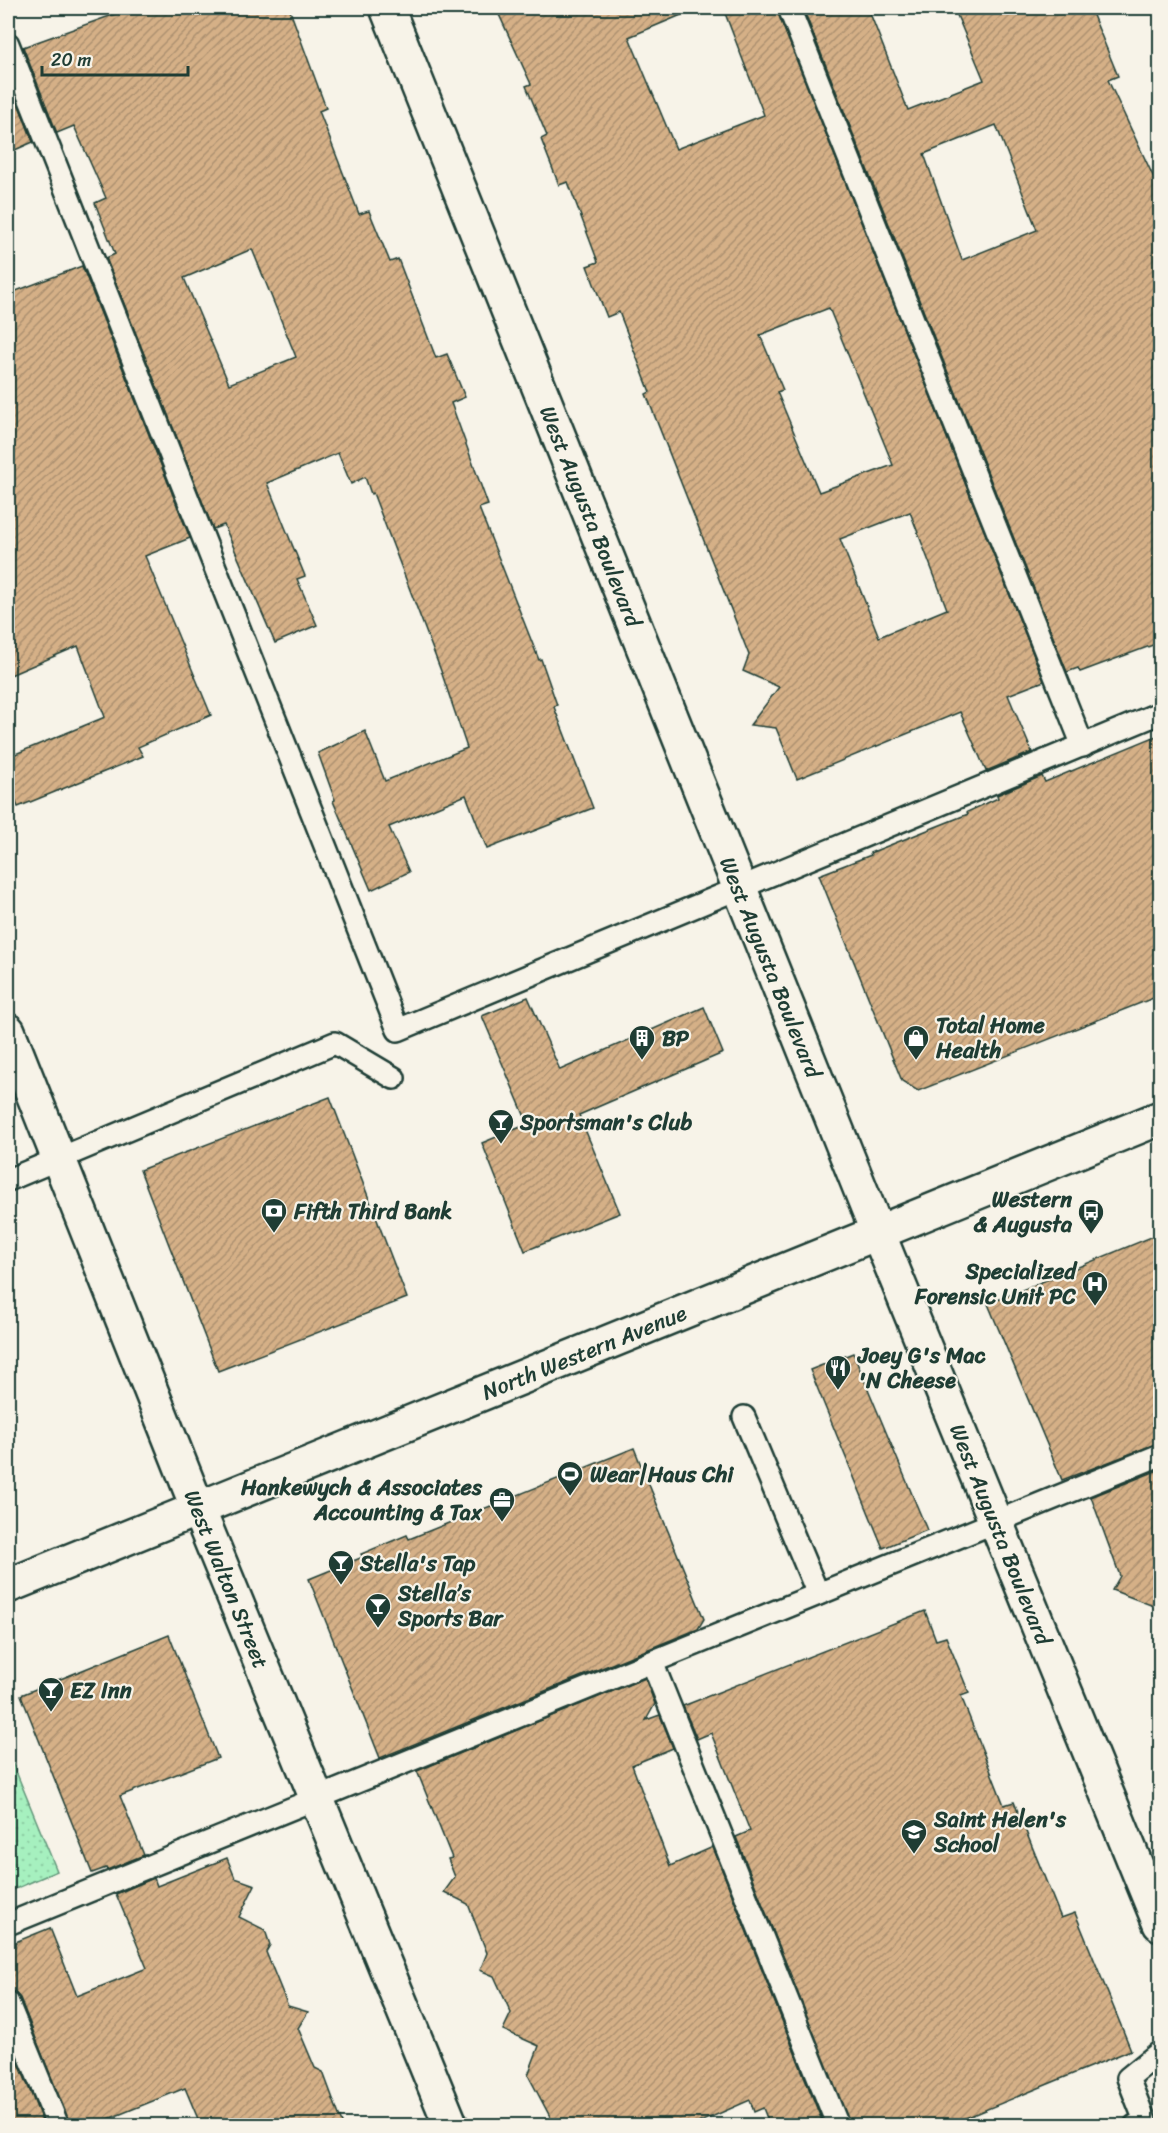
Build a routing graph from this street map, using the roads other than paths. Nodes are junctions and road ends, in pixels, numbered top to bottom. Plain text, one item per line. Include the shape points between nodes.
1 (387, 8) edge
2 (789, 8) edge
3 (8, 44) edge
4 (1161, 713) edge
5 (1083, 746) junction
6 (740, 888) junction
7 (8, 1031) edge
8 (394, 1078) dead end
9 (1161, 1118) edge
10 (58, 1159) junction
11 (8, 1180) edge
12 (878, 1233) junction
13 (744, 1417) dead end
14 (1161, 1455) edge
15 (198, 1509) junction
16 (996, 1522) junction
17 (8, 1586) edge
18 (818, 1594) junction
19 (652, 1662) junction
20 (317, 1798) junction
21 (8, 1924) edge
22 (1161, 1924) edge
23 (8, 2003) edge
24 (1161, 2052) edge
25 (57, 2126) edge
26 (451, 2126) edge
27 (838, 2126) edge
28 (1135, 2126) edge

1 - 6 street, West Augusta Boulevard
2 - 5 lane
3 - 6 lane via 398,1030
4 - 5 lane
5 - 6 lane
6 - 12 street, West Augusta Boulevard
7 - 10 street, West Walton Street
8 - 10 lane via 335,1043
9 - 12 street, North Western Avenue
10 - 11 lane
10 - 15 street, West Walton Street
12 - 15 street, North Western Avenue
12 - 16 street, West Augusta Boulevard
13 - 18 lane
14 - 16 lane
15 - 17 street, North Western Avenue
15 - 20 street, West Walton Street
16 - 18 lane
16 - 22 street, West Augusta Boulevard
18 - 19 lane
19 - 20 lane
19 - 27 lane
20 - 21 lane
20 - 26 street, West Walton Street
23 - 25 lane
24 - 28 lane via 1128,2078 1145,2121

